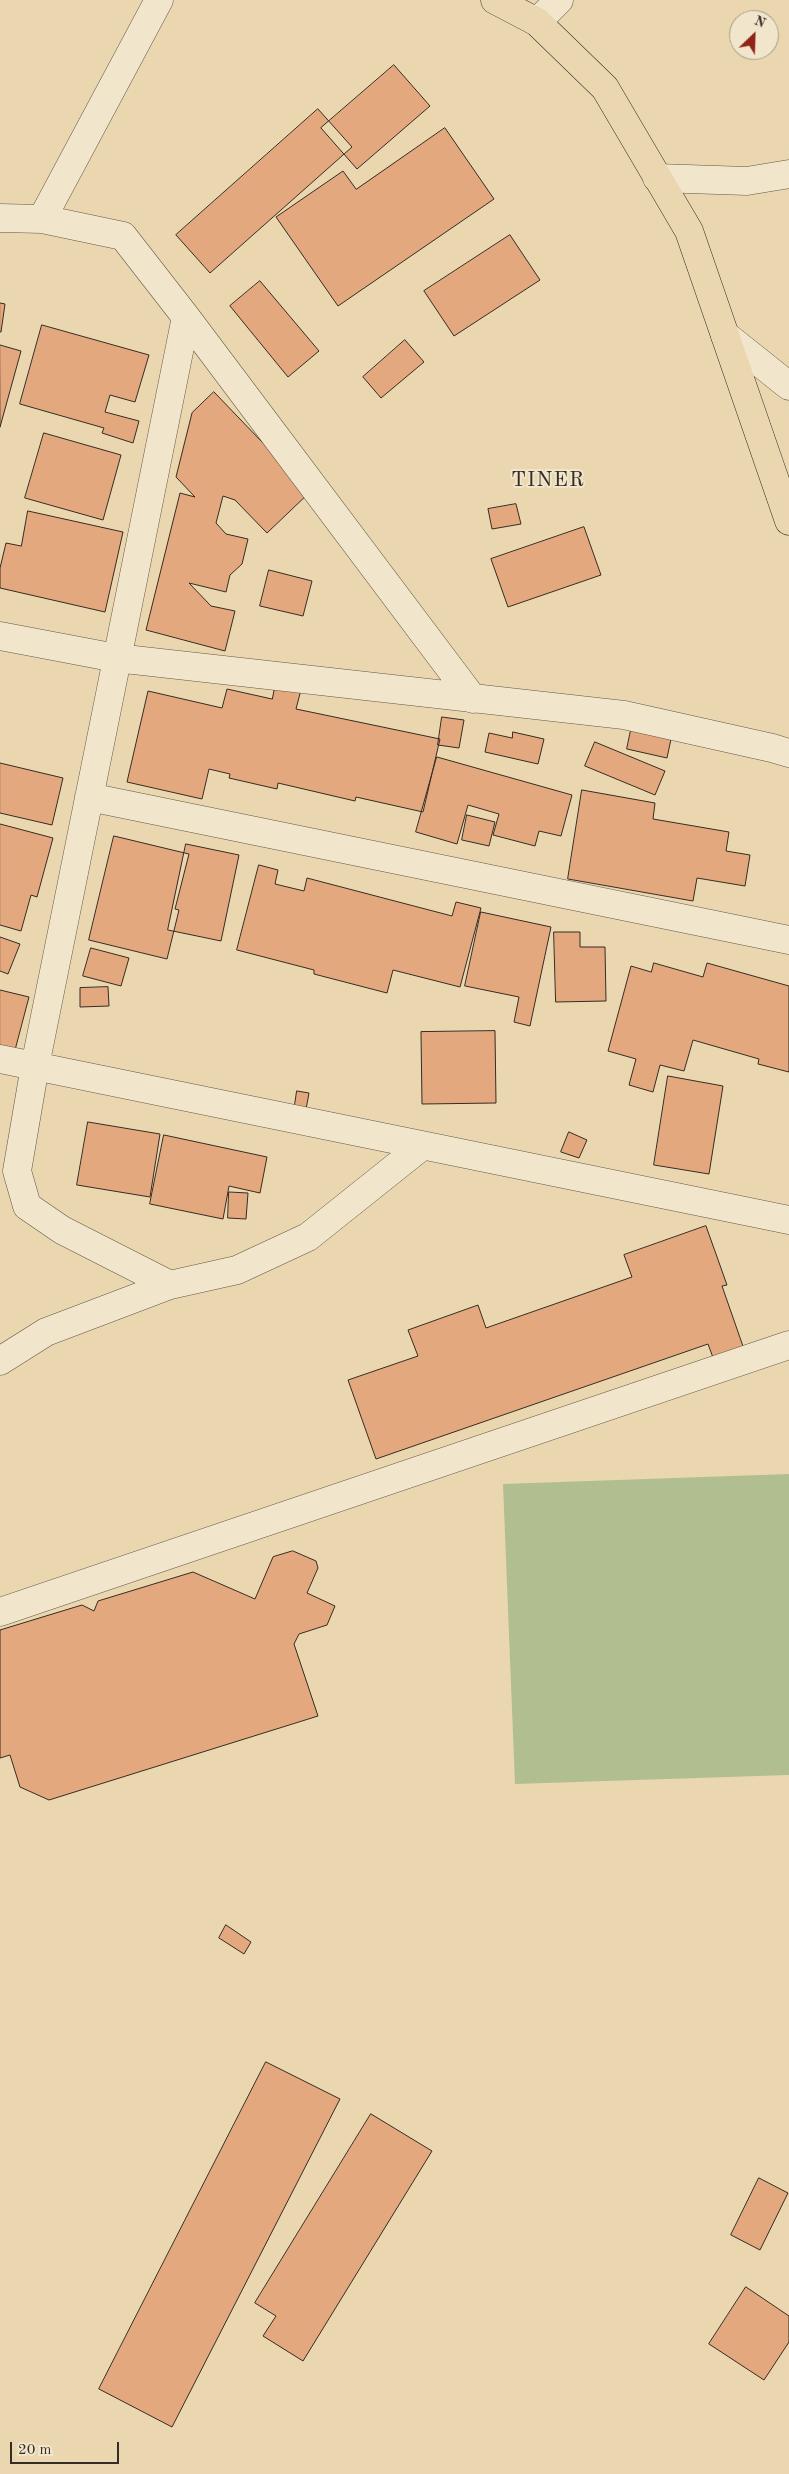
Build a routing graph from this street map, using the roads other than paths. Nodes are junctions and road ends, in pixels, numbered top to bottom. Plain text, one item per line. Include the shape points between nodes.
1 (159, 0) edge
2 (496, 0) edge
3 (559, 0) edge
4 (537, 22) junction
5 (789, 174) edge
6 (657, 178) junction
7 (0, 218) edge
8 (42, 219) junction
9 (186, 317) junction
10 (725, 335) junction
11 (789, 386) edge
12 (789, 521) edge
13 (0, 636) edge
14 (116, 658) junction
15 (473, 699) junction
16 (789, 753) edge
17 (89, 797) junction
18 (789, 940) edge
19 (0, 1059) edge
20 (35, 1066) junction
21 (422, 1146) junction
22 (789, 1220) edge
23 (170, 1285) junction
24 (789, 1344) edge
25 (0, 1360) edge
26 (0, 1612) edge

1 - 8 street
2 - 4 main road
3 - 4 street
4 - 6 main road via 605,88
5 - 6 street via 747,181
6 - 10 main road via 689,231
7 - 8 street
8 - 9 street via 123,236
9 - 14 street
9 - 15 street
10 - 11 street
10 - 12 main road
13 - 14 street
14 - 15 street
14 - 17 street
15 - 16 street via 624,715
17 - 18 street
17 - 20 street
19 - 20 street
20 - 21 street
20 - 23 street via 17,1171 27,1206 62,1230
21 - 22 street
21 - 23 street via 308,1237 237,1270
23 - 25 street via 46,1332
24 - 26 street

